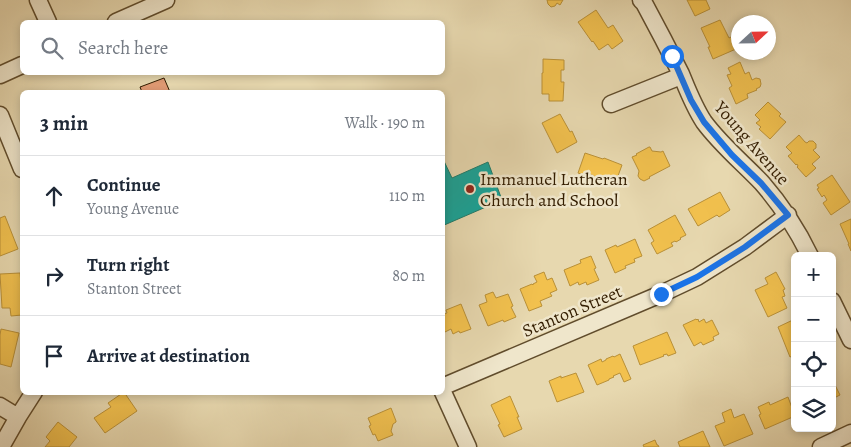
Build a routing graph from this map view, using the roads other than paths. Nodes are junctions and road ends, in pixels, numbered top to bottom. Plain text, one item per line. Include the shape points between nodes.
1 (38, 0) edge
2 (166, 0) edge
3 (640, 0) edge
4 (47, 20) edge
5 (121, 20) edge
6 (20, 65) edge
7 (0, 74) edge
8 (681, 76) junction
9 (611, 104) dead end
10 (0, 115) edge
11 (20, 164) edge
12 (788, 215) junction
13 (808, 252) edge
14 (836, 309) edge
15 (851, 340) edge
16 (445, 387) edge
17 (32, 395) edge
18 (445, 395) edge
19 (0, 406) edge
20 (18, 417) junction
21 (851, 432) edge
22 (1, 447) edge
23 (468, 447) edge
24 (821, 447) edge

1 - 4 street
2 - 5 street
3 - 8 street, Young Avenue
6 - 7 street
8 - 9 street
8 - 12 street, Young Avenue via 704,122
10 - 11 street
12 - 13 street, Young Avenue
12 - 16 street, Stanton Street via 697,277
14 - 15 street
17 - 20 street
18 - 23 street
19 - 20 street
20 - 22 street
21 - 24 street

